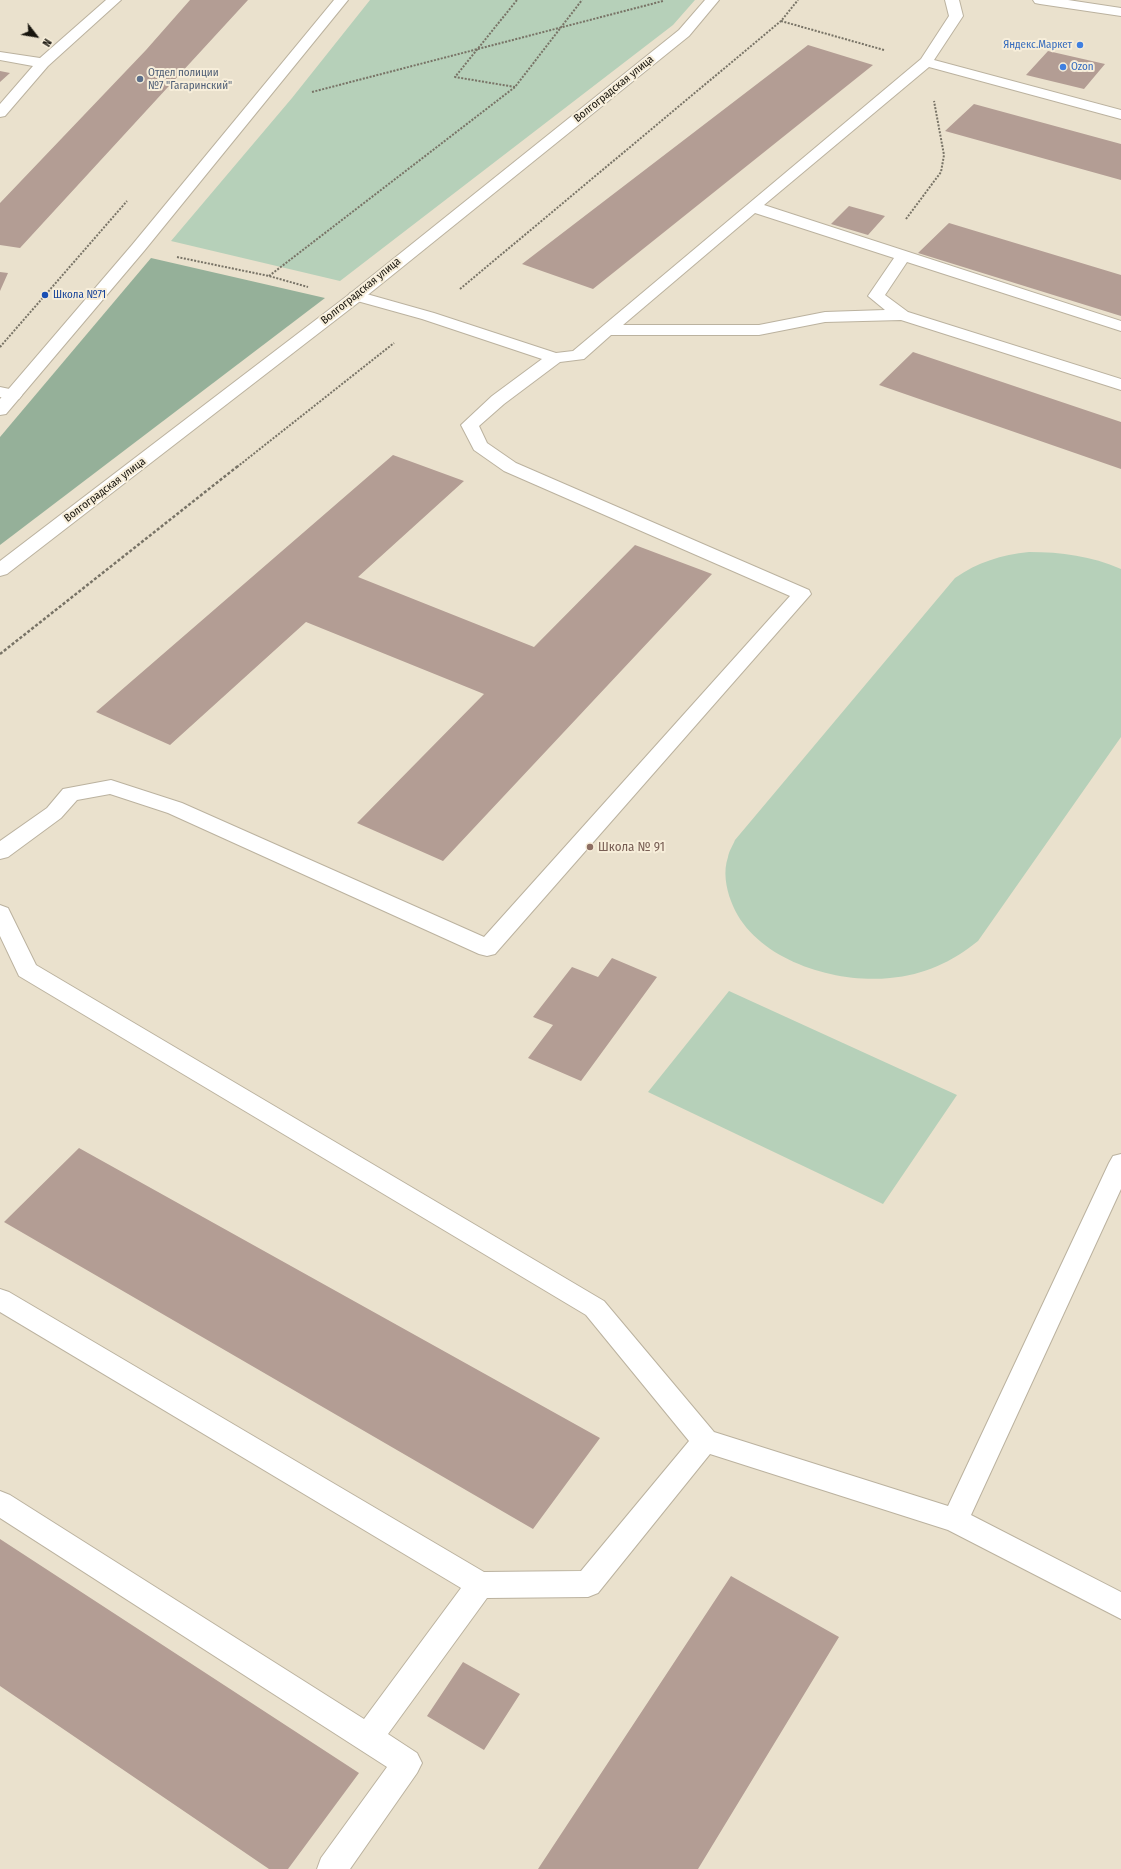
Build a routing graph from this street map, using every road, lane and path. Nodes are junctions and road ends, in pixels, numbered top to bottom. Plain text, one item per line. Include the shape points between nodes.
1 (114, 0) edge
2 (341, 0) edge
3 (517, 0) edge
4 (582, 0) edge
5 (668, 0) edge
6 (712, 0) edge
7 (952, 0) edge
8 (1040, 0) edge
9 (1121, 12) edge
10 (781, 21) dead end
11 (560, 28) junction
12 (477, 50) junction
13 (0, 56) edge
14 (926, 62) junction
15 (43, 63) junction
16 (515, 87) junction
17 (307, 94) dead end
18 (0, 113) edge
19 (1121, 115) edge
20 (753, 207) junction
21 (92, 242) dead end
22 (138, 248) junction
23 (897, 254) junction
24 (269, 276) junction
25 (354, 298) junction
26 (902, 315) junction
27 (1121, 326) edge
28 (607, 330) junction
29 (555, 358) junction
30 (1121, 385) edge
31 (6, 394) edge
32 (0, 410) edge
33 (0, 570) edge
34 (0, 852) edge
35 (0, 912) edge
36 (1121, 1163) edge
37 (0, 1299) edge
38 (705, 1441) junction
39 (0, 1503) edge
40 (955, 1520) junction
41 (480, 1585) junction
42 (1121, 1606) edge
43 (368, 1738) junction
44 (332, 1869) edge

1 - 15 main road
2 - 22 main road
3 - 12 path
4 - 11 path
5 - 11 path
6 - 25 main road, Волгоградская улица via 684,33
7 - 14 main road via 956,16
8 - 9 main road
10 - 14 path
11 - 12 path
11 - 16 path
12 - 16 path via 455,77
12 - 17 path
13 - 15 main road
14 - 19 main road
14 - 20 main road
14 - 23 path via 944,154 941,172 891,239
15 - 18 main road
16 - 24 path
20 - 23 main road
20 - 28 main road
21 - 22 path
22 - 24 path
22 - 31 main road
23 - 26 main road via 876,296
23 - 27 main road
24 - 25 path
25 - 29 main road via 428,316
25 - 33 main road, Волгоградская улица
26 - 28 main road via 825,317 759,330
26 - 30 main road
28 - 29 main road via 578,355
29 - 34 main road via 498,400 470,425 480,446 510,467 802,594 487,948 175,808 111,787 70,794 54,814
31 - 32 main road
35 - 38 main road via 27,970 595,1308
36 - 40 main road
37 - 41 main road
38 - 40 main road
38 - 41 main road via 588,1584
39 - 43 main road
40 - 42 main road
41 - 43 main road
43 - 44 main road via 408,1763

